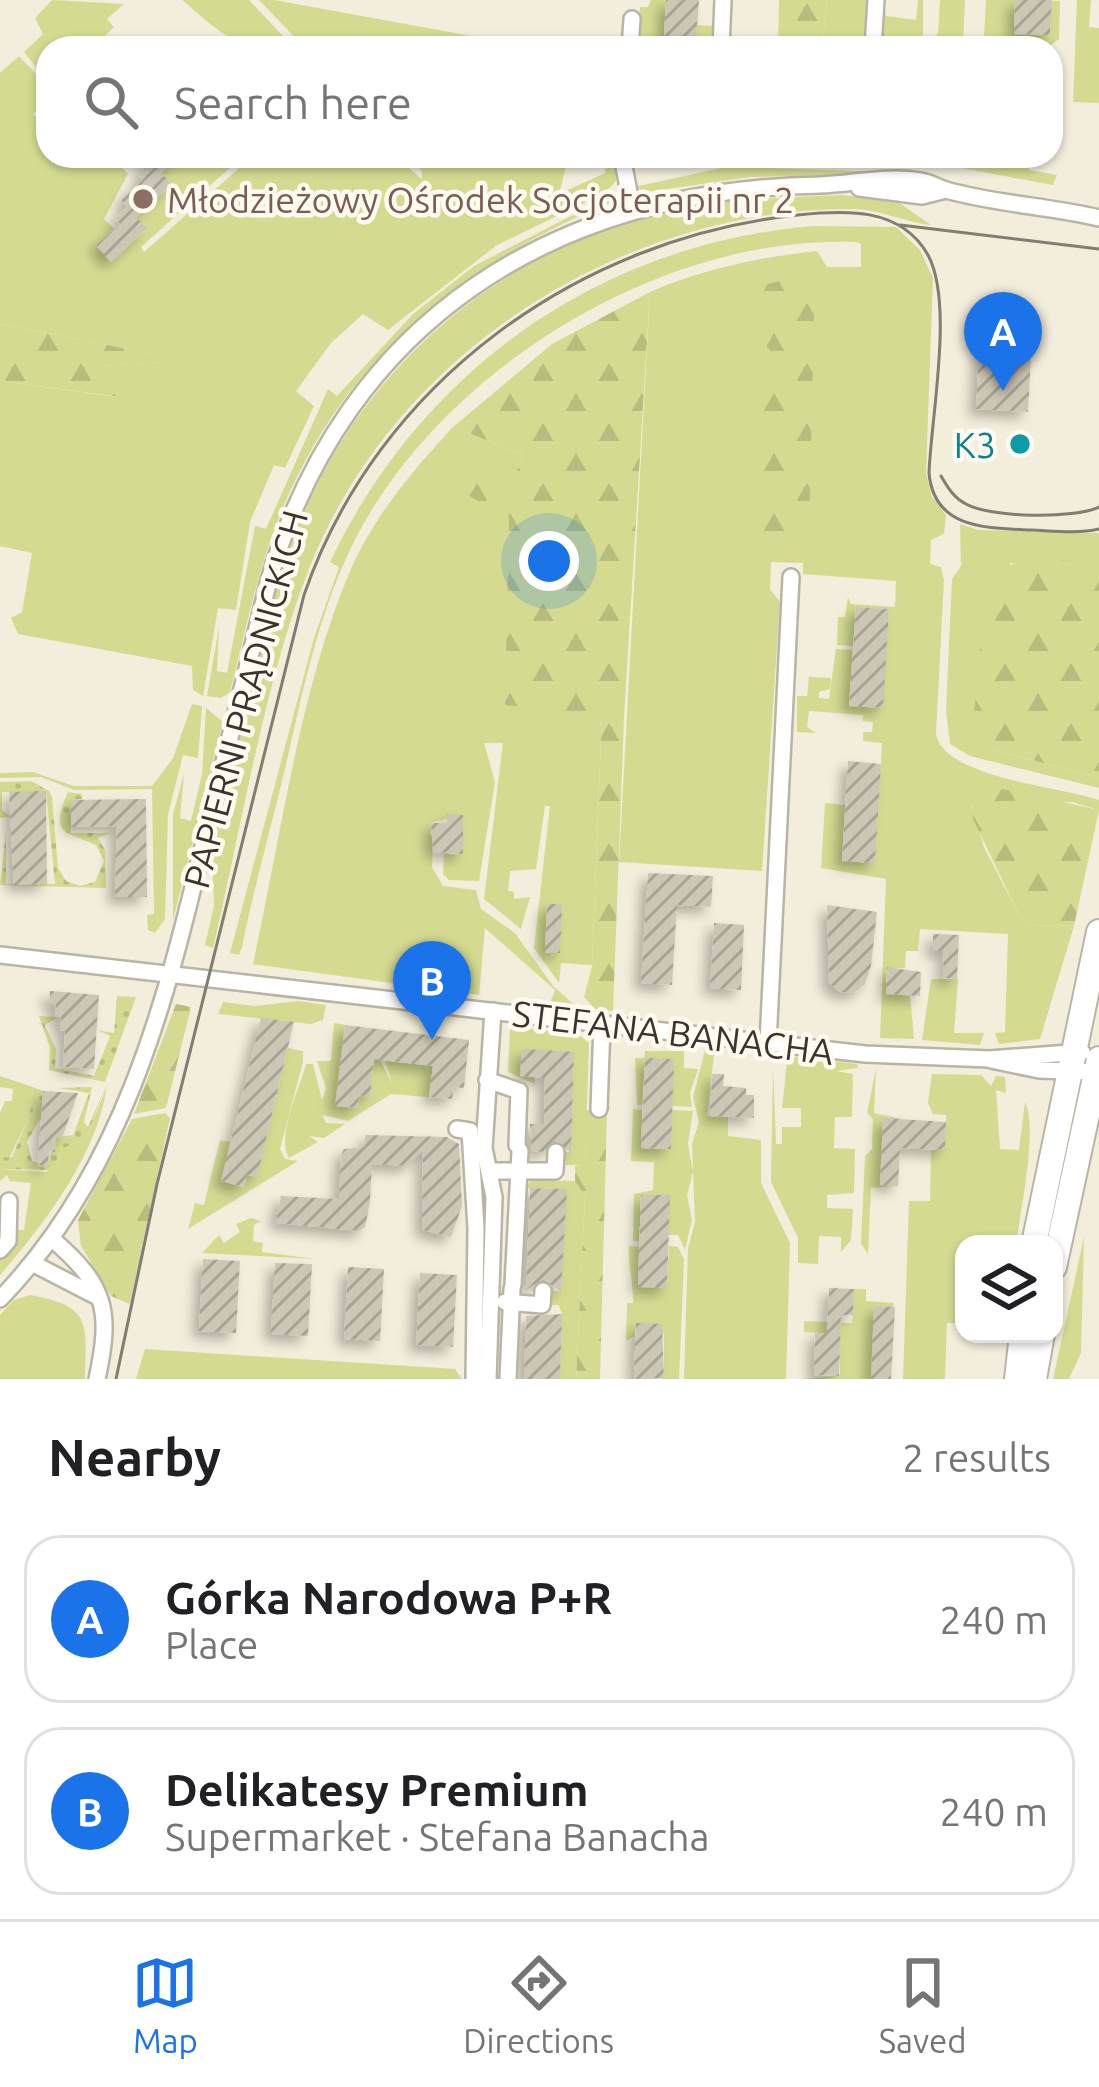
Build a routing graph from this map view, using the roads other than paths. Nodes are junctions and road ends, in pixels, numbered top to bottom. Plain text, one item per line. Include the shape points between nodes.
1 (723, 0) edge
2 (876, 0) edge
3 (632, 19) dead end
4 (631, 36) edge
5 (722, 36) edge
6 (874, 36) edge
7 (624, 168) edge
8 (632, 208) junction
9 (1099, 218) edge
10 (791, 577) dead end
11 (1099, 932) edge
12 (0, 955) edge
13 (173, 971) junction
14 (493, 1011) junction
15 (602, 1024) junction
16 (768, 1043) junction
17 (1070, 1062) junction
18 (1098, 1064) edge
19 (487, 1080) junction
20 (599, 1109) dead end
21 (457, 1129) dead end
22 (556, 1152) dead end
23 (489, 1171) junction
24 (519, 1171) junction
25 (9, 1201) dead end
26 (1036, 1235) edge
27 (1061, 1235) edge
28 (51, 1238) junction
29 (0, 1250) edge
30 (32, 1262) junction
31 (543, 1291) dead end
32 (512, 1292) junction
33 (0, 1298) edge
34 (490, 1301) junction
35 (104, 1304) junction
36 (1021, 1343) edge
37 (1040, 1343) edge
38 (97, 1379) edge
39 (473, 1379) edge
40 (488, 1379) edge
41 (508, 1379) edge
42 (1017, 1379) edge
43 (1034, 1379) edge

1 - 5 street
2 - 6 street
3 - 4 street
7 - 8 street
8 - 9 street, PAPIERNI PRĄDNICKICH via 724,190 838,184 922,196 946,190
8 - 13 street, PAPIERNI PRĄDNICKICH via 529,251 448,305 375,376 316,462 269,580
10 - 16 street
11 - 17 main road
12 - 13 street, STEFANA BANACHA
13 - 14 street, STEFANA BANACHA
13 - 28 street, PAPIERNI PRĄDNICKICH via 127,1104
14 - 15 street, STEFANA BANACHA
14 - 19 street
15 - 16 street, STEFANA BANACHA
15 - 20 street
16 - 17 street, STEFANA BANACHA
17 - 18 street, STEFANA BANACHA
17 - 26 main road
18 - 27 main road
19 - 23 street
19 - 24 street via 519,1091
21 - 39 street via 470,1131 475,1196
22 - 24 street via 555,1172
23 - 24 street
23 - 34 street
24 - 32 street
25 - 29 street via 8,1241
28 - 30 street, PAPIERNI PRĄDNICKICH
28 - 35 street via 78,1262
30 - 33 street, PAPIERNI PRĄDNICKICH
30 - 35 street via 80,1283
31 - 32 street via 542,1305
32 - 34 street
32 - 41 street
34 - 40 street
35 - 38 street
36 - 42 main road
37 - 43 main road

